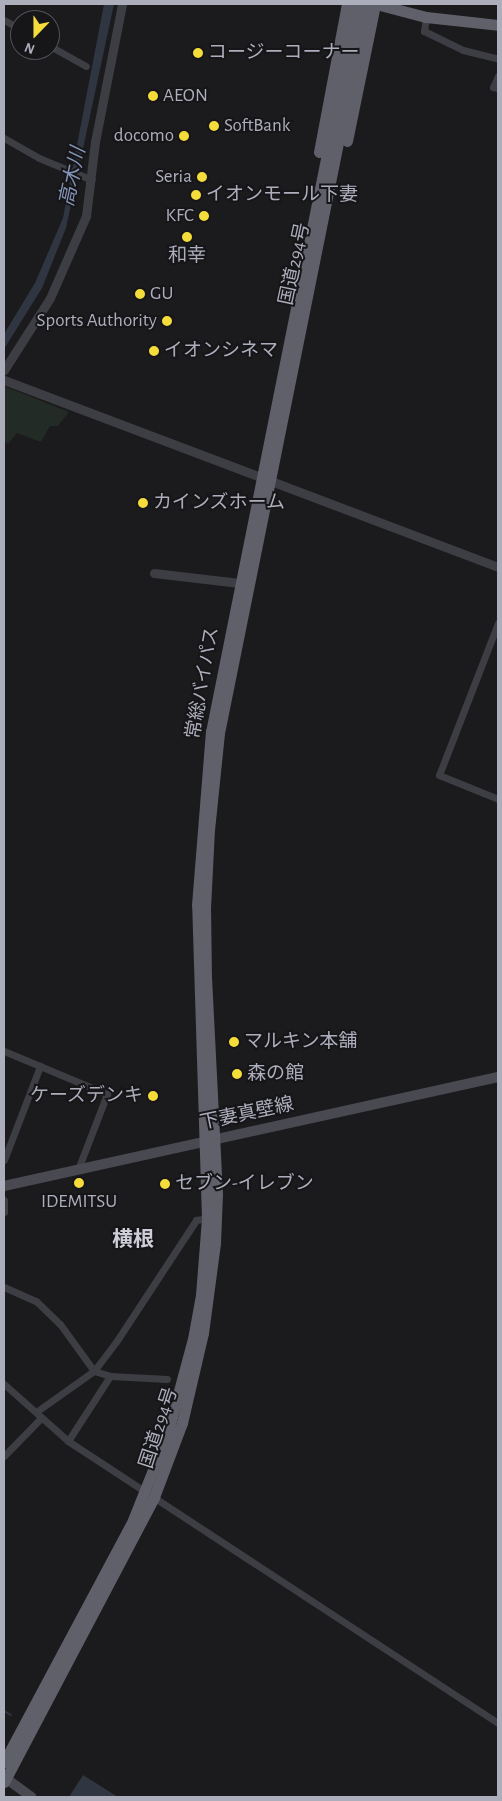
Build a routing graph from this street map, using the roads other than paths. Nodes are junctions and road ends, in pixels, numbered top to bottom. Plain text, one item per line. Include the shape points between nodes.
1 (122, 4) edge
2 (347, 4) edge
3 (366, 4) edge
4 (375, 4) edge
5 (358, 12) edge
6 (426, 17) junction
7 (498, 25) edge
8 (60, 52) edge
9 (498, 59) edge
10 (86, 66) dead end
11 (498, 76) edge
12 (498, 88) edge
13 (4, 138) edge
14 (88, 179) junction
15 (313, 240) junction
16 (4, 370) edge
17 (4, 380) edge
18 (283, 414) joint
19 (265, 479) junction
20 (498, 567) edge
21 (154, 573) dead end
22 (239, 583) junction
23 (498, 622) edge
24 (498, 799) edge
25 (210, 1049) joint
26 (4, 1051) edge
27 (40, 1066) junction
28 (498, 1078) edge
29 (210, 1140) junction
30 (4, 1160) edge
31 (78, 1169) junction
32 (4, 1186) edge
33 (4, 1200) edge
34 (4, 1212) edge
35 (207, 1218) junction
36 (4, 1287) edge
37 (94, 1371) junction
38 (110, 1376) junction
39 (167, 1379) dead end
40 (4, 1384) edge
41 (38, 1415) junction
42 (68, 1441) junction
43 (4, 1456) edge
44 (149, 1494) junction
45 (498, 1723) edge
46 (4, 1762) edge
47 (4, 1779) edge
48 (32, 1797) edge

1 - 14 street
2 - 15 highway via 323,126
3 - 5 highway, 国道294号
4 - 6 highway
4 - 15 highway via 347,140
5 - 15 highway, 国道294号
6 - 7 highway
6 - 9 street via 424,31 474,54
8 - 10 street
11 - 12 street via 493,87
13 - 14 street
14 - 16 street via 86,216 59,279
15 - 18 highway, 国道294号
15 - 19 highway, 常総バイパス
17 - 19 street
18 - 19 highway, 常総バイパス
19 - 20 street
19 - 22 highway, 常総バイパス
19 - 25 highway, 常総バイパス via 226,688 209,830 206,978
21 - 22 street
22 - 29 highway, 常総バイパス via 211,732 200,830 197,968
23 - 24 street via 439,775
25 - 29 highway, 国道294号
26 - 27 street
27 - 30 street
27 - 31 street via 107,1094
28 - 29 main road, 下妻真壁線
29 - 31 main road, 下妻真壁線
29 - 35 highway, 国道294号
29 - 44 highway, 国道294号 via 215,1243 205,1325 182,1423
31 - 32 main road, 下妻真壁線
33 - 34 street
35 - 37 street via 196,1220
35 - 44 highway, 国道294号 via 201,1295 184,1379
36 - 37 street via 36,1301 60,1324
37 - 38 street
37 - 41 street
38 - 39 street
38 - 42 street
40 - 41 street
41 - 42 street
41 - 43 street
42 - 44 street
44 - 45 street
44 - 46 highway, 国道294号
44 - 47 highway, 国道294号
47 - 48 main road

